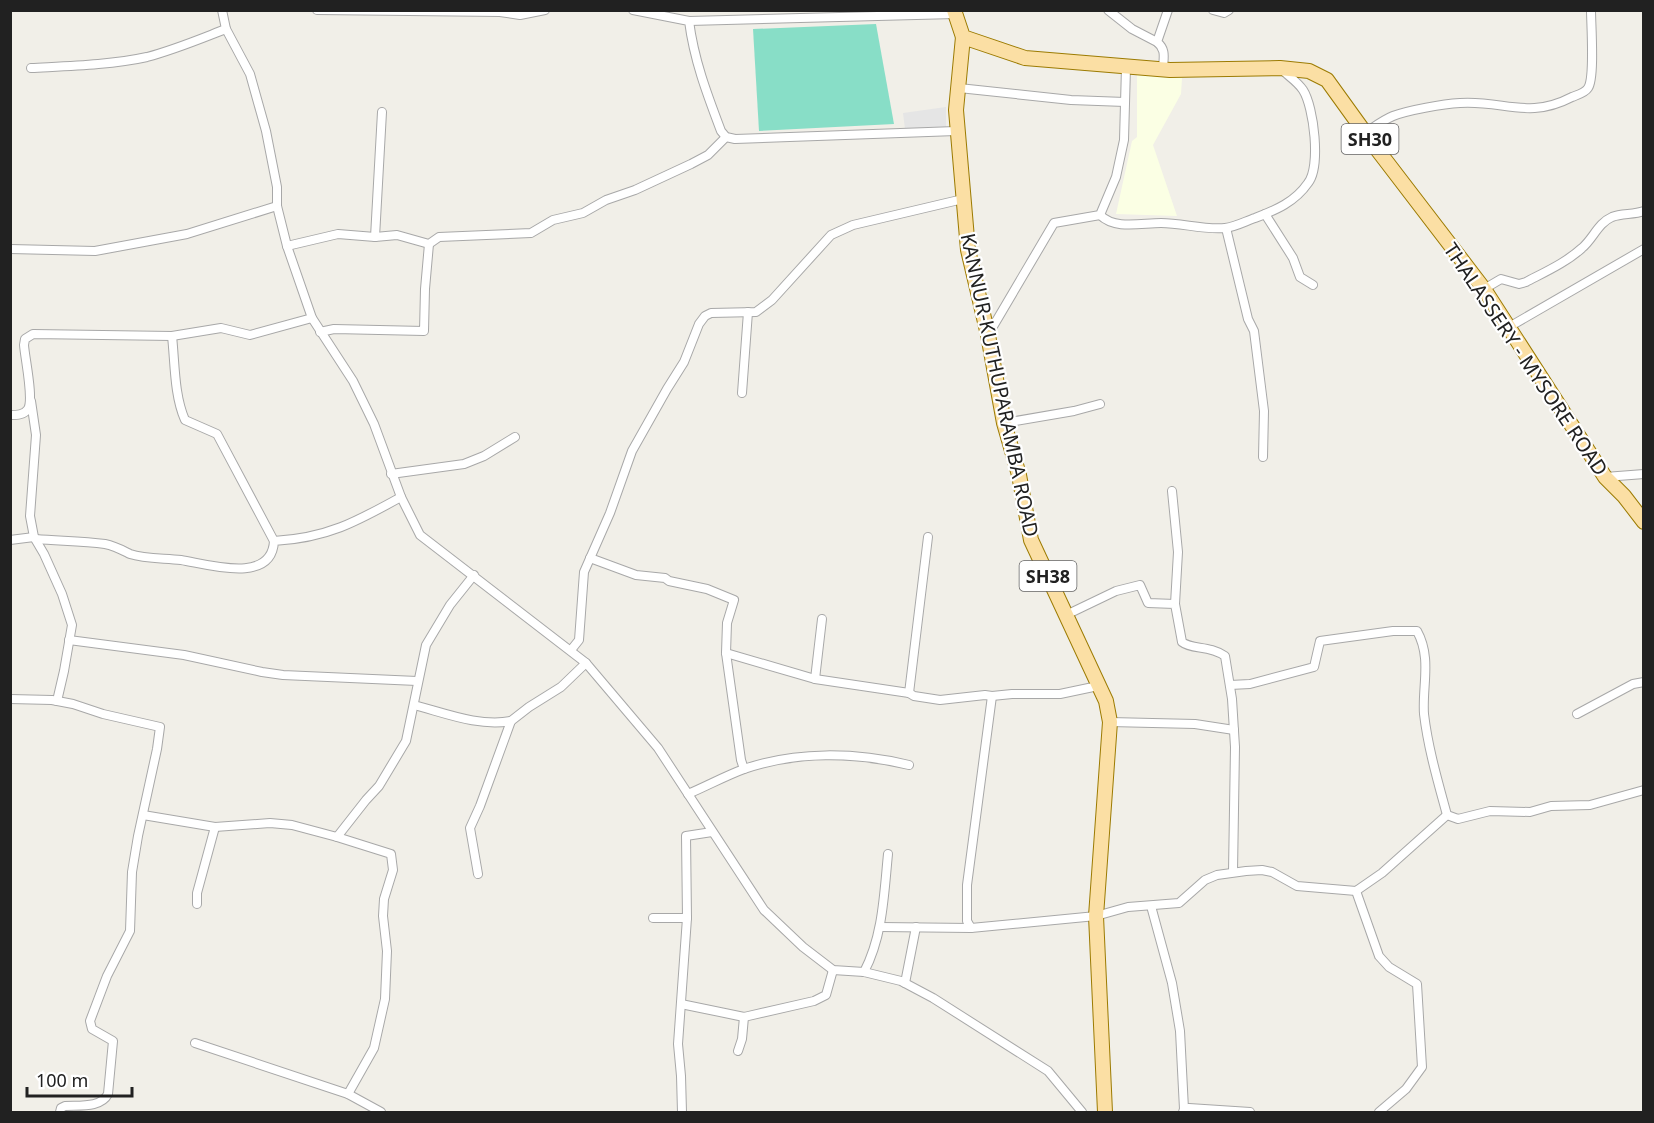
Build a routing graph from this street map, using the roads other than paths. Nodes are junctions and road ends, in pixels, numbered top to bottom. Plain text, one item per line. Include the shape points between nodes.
1 (222, 10) edge
2 (317, 10) edge
3 (545, 10) edge
4 (633, 10) edge
5 (1108, 10) edge
6 (1168, 10) edge
7 (1213, 10) edge
8 (1229, 10) edge
9 (1591, 10) edge
10 (955, 12) edge
11 (520, 13) edge
12 (685, 17) edge
13 (226, 29) junction
14 (963, 37) junction
15 (1158, 42) junction
16 (31, 68) dead end
17 (1126, 68) junction
18 (1280, 68) junction
19 (1162, 70) junction
20 (959, 88) junction
21 (1125, 102) junction
22 (382, 112) dead end
23 (956, 131) junction
24 (1365, 133) junction
25 (726, 137) junction
26 (963, 199) junction
27 (277, 206) junction
28 (1644, 211) edge
29 (1265, 214) junction
30 (1100, 215) junction
31 (1226, 228) junction
32 (375, 237) junction
33 (429, 244) junction
34 (287, 246) junction
35 (10, 249) edge
36 (1644, 249) edge
37 (1313, 285) dead end
38 (1484, 289) junction
39 (748, 312) junction
40 (312, 318) junction
41 (1509, 327) junction
42 (320, 332) junction
43 (988, 335) junction
44 (172, 336) junction
45 (742, 393) dead end
46 (31, 401) junction
47 (1101, 404) dead end
48 (10, 415) edge
49 (1004, 423) junction
50 (515, 437) dead end
51 (1263, 457) dead end
52 (392, 474) junction
53 (1644, 474) edge
54 (1605, 477) junction
55 (1172, 491) dead end
56 (401, 497) junction
57 (1644, 522) edge
58 (928, 537) dead end
59 (35, 538) junction
60 (10, 540) edge
61 (274, 541) junction
62 (590, 558) junction
63 (474, 575) junction
64 (1174, 604) junction
65 (1066, 615) junction
66 (822, 619) dead end
67 (69, 640) junction
68 (571, 650) junction
69 (726, 653) junction
70 (586, 663) junction
71 (815, 678) junction
72 (417, 681) junction
73 (1644, 682) edge
74 (1230, 685) junction
75 (1098, 686) junction
76 (909, 693) junction
77 (992, 696) junction
78 (10, 699) edge
79 (57, 701) junction
80 (414, 705) junction
81 (1577, 714) dead end
82 (511, 721) junction
83 (1110, 722) junction
84 (1234, 729) junction
85 (909, 765) dead end
86 (744, 769) junction
87 (1644, 790) edge
88 (688, 794) junction
89 (143, 815) junction
90 (1447, 815) junction
91 (215, 827) junction
92 (712, 832) junction
93 (337, 837) junction
94 (888, 854) dead end
95 (1233, 872) junction
96 (478, 874) dead end
97 (1356, 891) junction
98 (197, 904) dead end
99 (1151, 906) junction
100 (1096, 916) junction
101 (653, 918) dead end
102 (687, 918) junction
103 (880, 927) junction
104 (916, 927) junction
105 (971, 928) junction
106 (833, 970) junction
107 (864, 972) junction
108 (905, 983) junction
109 (681, 1004) junction
110 (744, 1017) junction
111 (195, 1043) dead end
112 (738, 1051) dead end
113 (348, 1094) junction
114 (1183, 1111) edge
115 (60, 1113) edge
116 (381, 1113) edge
117 (682, 1113) edge
118 (1082, 1113) edge
119 (1105, 1113) edge
120 (1250, 1113) edge
121 (1379, 1113) edge

1 - 13 street
2 - 11 street
3 - 11 street
4 - 12 street
5 - 15 street via 1132,29
6 - 15 street
7 - 8 street
9 - 24 street via 1590,82 1586,90 1542,109 1445,105 1394,116
10 - 12 street
10 - 14 main road
12 - 25 street via 700,76
13 - 16 street via 144,57
13 - 27 street via 250,74 266,131
14 - 17 main road, THALASSERY - MYSORE ROAD / SH30 via 1025,58
14 - 20 main road, KANNUR-KUTHUPARAMBA ROAD / SH38
15 - 19 street via 1164,51
17 - 19 main road, THALASSERY - MYSORE ROAD / SH30
17 - 21 street
18 - 19 main road, THALASSERY - MYSORE ROAD / SH30
18 - 24 main road, THALASSERY - MYSORE ROAD / SH30 via 1309,71 1327,80
18 - 29 street via 1303,89 1307,99 1315,158 1310,181 1297,197
20 - 21 street
20 - 23 main road, KANNUR-KUTHUPARAMBA ROAD / SH38
21 - 30 street via 1124,140 1116,177
22 - 32 street
23 - 25 street
23 - 26 main road, KANNUR-KUTHUPARAMBA ROAD / SH38
24 - 38 main road, THALASSERY - MYSORE ROAD / SH30
25 - 33 street via 708,155 691,164 583,213 553,220 531,234 439,237
26 - 39 street via 853,225 831,235 772,300 756,312
26 - 43 main road, KANNUR-KUTHUPARAMBA ROAD / SH38 via 968,250
27 - 34 street
27 - 35 street via 187,234 95,251
28 - 38 street via 1611,217 1575,254 1526,282 1501,279
29 - 31 street
29 - 37 street via 1293,258 1300,277
30 - 31 street via 1116,224
30 - 43 street via 1054,223
31 - 51 street via 1254,331 1264,411
32 - 33 street via 398,235
32 - 34 street via 338,234
33 - 42 street via 424,331
34 - 40 street
36 - 41 street
38 - 41 main road, THALASSERY - MYSORE ROAD / SH30
39 - 45 street
39 - 62 street via 711,313 699,324 684,362 632,451
40 - 42 street
40 - 44 street via 250,334 221,328
41 - 54 main road, THALASSERY - MYSORE ROAD / SH30
42 - 52 street via 353,381
43 - 49 main road, KANNUR-KUTHUPARAMBA ROAD / SH38
44 - 46 street via 28,336 24,345
44 - 61 street via 185,420 217,434
46 - 48 street via 25,412
46 - 59 street via 36,435 30,516
47 - 49 street
49 - 65 main road, KANNUR-KUTHUPARAMBA ROAD / SH38 via 1031,540
50 - 52 street via 464,464
52 - 56 street
53 - 54 street
54 - 57 main road, THALASSERY - MYSORE ROAD / SH30
55 - 64 street via 1178,552
56 - 61 street via 340,529
56 - 63 street via 420,535
58 - 76 street
59 - 60 street
59 - 61 street via 104,544 142,556 242,569 269,557
59 - 67 street via 62,594 72,625
62 - 68 street via 584,572 579,640
62 - 69 street via 636,575 664,578 735,600 727,623
63 - 68 street
63 - 72 street via 426,645
64 - 65 street via 1148,603 1140,585 1116,591
64 - 74 street via 1182,642 1215,649 1225,656
65 - 75 main road, KANNUR-KUTHUPARAMBA ROAD / SH38
66 - 71 street
67 - 72 street via 184,655 282,675
67 - 79 street
68 - 70 street
69 - 71 street
69 - 86 street
70 - 82 street via 561,687
70 - 88 street via 658,748
71 - 76 street
72 - 80 street
73 - 81 street
74 - 84 street
74 - 90 street via 1314,668 1320,641 1393,631 1417,632 1426,660 1424,713
75 - 77 street via 1060,694
75 - 83 main road, KANNUR-KUTHUPARAMBA ROAD / SH38
76 - 77 street via 940,700
77 - 105 street via 967,885 967,921
78 - 79 street
79 - 89 street via 160,727
80 - 82 street via 473,720
80 - 93 street via 406,741 393,765
82 - 96 street via 470,828
83 - 84 street
83 - 100 main road, KANNUR-KUTHUPARAMBA ROAD / SH38
84 - 95 street
85 - 86 street via 819,755
86 - 88 street
87 - 90 street via 1590,805 1551,806 1530,812 1490,811 1458,819
88 - 92 street
89 - 91 street
89 - 115 street via 132,872 130,931 90,1021 92,1029 113,1041 108,1094 99,1103 65,1106
90 - 97 street
91 - 93 street via 281,824
91 - 98 street
92 - 102 street via 686,836
92 - 106 street via 764,910
93 - 113 street via 391,854 393,870 384,899 385,999 374,1048
94 - 103 street
95 - 97 street via 1262,870 1297,886
95 - 99 street via 1205,880 1179,903
97 - 121 street via 1379,957 1417,984 1422,1067 1406,1089
99 - 100 street
99 - 114 street via 1180,1030
100 - 105 street
100 - 119 main road, KANNUR-KUTHUPARAMBA ROAD / SH38
101 - 102 street
102 - 109 street
103 - 104 street
103 - 107 street
104 - 105 street
104 - 108 street
106 - 107 street
106 - 110 street via 826,995
107 - 108 street
108 - 118 street via 1048,1071
109 - 110 street
109 - 117 street via 678,1044
110 - 112 street
111 - 113 street
113 - 116 street
114 - 120 street

